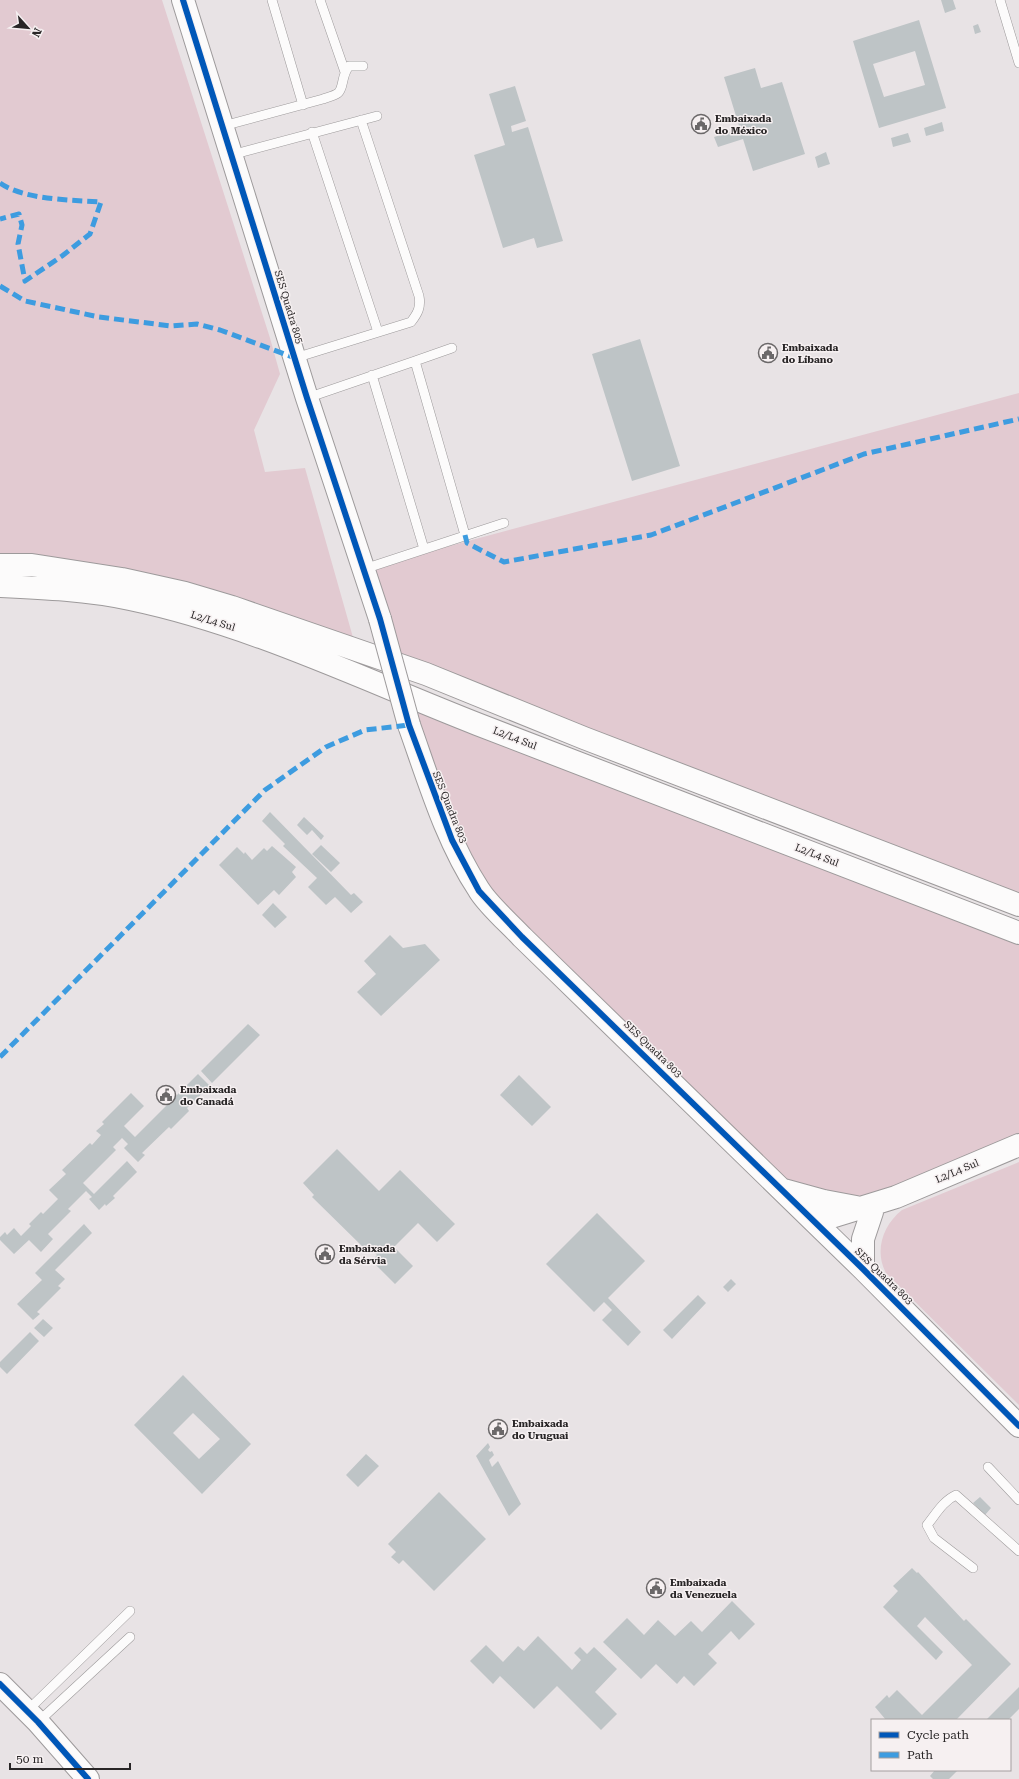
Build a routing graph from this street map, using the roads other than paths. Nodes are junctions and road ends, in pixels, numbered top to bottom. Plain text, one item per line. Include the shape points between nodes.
1 (184, 0) edge
2 (272, 0) edge
3 (320, 0) edge
4 (1000, 0) edge
5 (1019, 63) edge
6 (363, 66) dead end
7 (344, 72) junction
8 (302, 105) junction
9 (377, 116) dead end
10 (361, 120) junction
11 (223, 126) junction
12 (312, 132) junction
13 (231, 155) junction
14 (378, 332) junction
15 (452, 348) dead end
16 (295, 358) junction
17 (415, 361) junction
18 (372, 375) junction
19 (307, 398) junction
20 (504, 523) dead end
21 (465, 535) junction
22 (424, 549) junction
23 (0, 565) edge
24 (364, 569) junction
25 (0, 586) edge
26 (380, 619) joint
27 (1019, 905) edge
28 (1019, 933) edge
29 (1019, 1145) edge
30 (781, 1189) junction
31 (867, 1210) junction
32 (815, 1222) junction
33 (830, 1237) junction
34 (863, 1269) junction
35 (1019, 1426) edge
36 (988, 1468) dead end
37 (1019, 1500) edge
38 (1019, 1551) edge
39 (973, 1568) dead end
40 (130, 1611) dead end
41 (130, 1637) dead end
42 (0, 1684) edge
43 (33, 1717) junction
44 (88, 1779) edge

1 - 11 street, SES Quadra 805
2 - 8 lane
3 - 7 lane
4 - 5 lane
6 - 7 lane via 350,66
7 - 8 lane via 338,93
8 - 11 lane
9 - 10 lane
10 - 12 lane
10 - 14 lane via 420,303 418,313 411,322
11 - 13 street, SES Quadra 805
12 - 13 lane
12 - 14 lane
13 - 16 street, SES Quadra 805
14 - 16 lane
15 - 17 lane
16 - 19 street, SES Quadra 805
17 - 18 lane
17 - 21 lane
18 - 19 lane
18 - 22 lane
19 - 24 street, SES Quadra 805
20 - 21 lane
21 - 22 lane
22 - 24 lane
23 - 27 street, L2/L4 Sul via 32,565 122,579 186,593 232,607 426,674 591,741
24 - 26 street, SES Quadra 805
25 - 28 street, L2/L4 Sul via 82,591 128,598 244,630 477,724
26 - 30 street, SES Quadra 803, bridge via 409,725 449,833 479,891 522,937
29 - 31 street, L2/L4 Sul
30 - 31 street
30 - 32 street, SES Quadra 803
31 - 32 street, L2/L4 Sul
31 - 33 street, L2/L4 Sul
31 - 34 street via 863,1239
32 - 33 street, SES Quadra 803
33 - 34 street, SES Quadra 803
34 - 35 street, SES Quadra 803
36 - 37 lane
38 - 39 lane via 956,1495 949,1498 927,1525 934,1538
40 - 43 lane
41 - 43 lane
42 - 43 street
43 - 44 street

